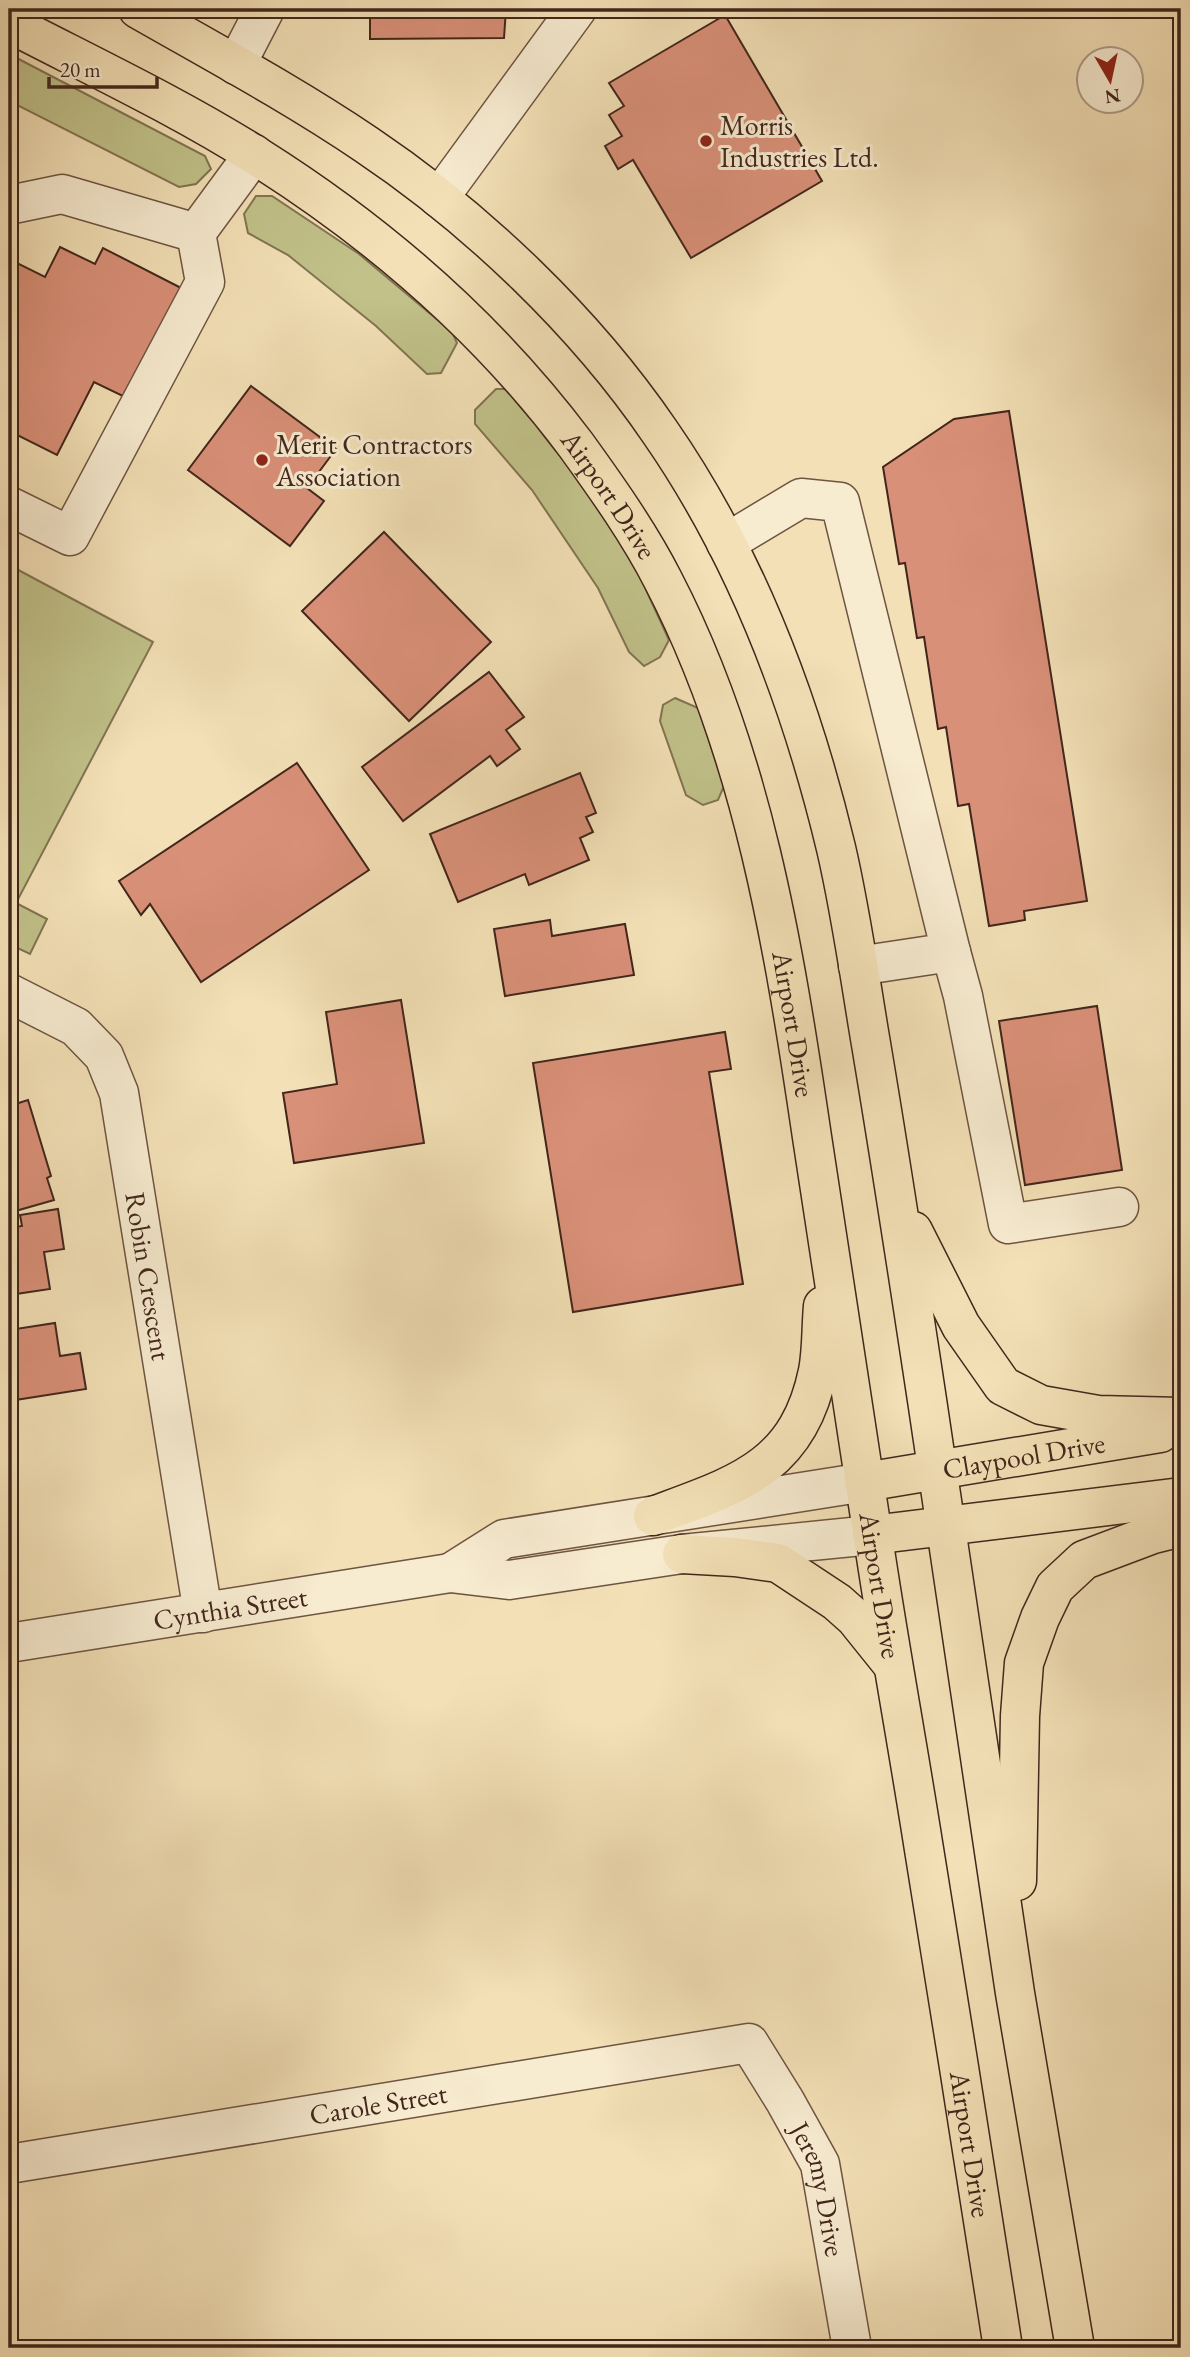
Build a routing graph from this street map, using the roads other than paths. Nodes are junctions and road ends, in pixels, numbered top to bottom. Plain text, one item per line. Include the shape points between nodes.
1 (138, 9) edge
2 (265, 9) edge
3 (577, 9) edge
4 (9, 23) edge
5 (236, 65) junction
6 (254, 154) junction
7 (439, 198) junction
8 (9, 205) edge
9 (196, 233) junction
10 (9, 506) edge
11 (726, 543) junction
12 (951, 952) junction
13 (858, 966) junction
14 (9, 993) edge
15 (895, 1194) junction
16 (823, 1206) junction
17 (1119, 1208) dead end
18 (1181, 1417) edge
19 (1181, 1430) edge
20 (938, 1470) junction
21 (865, 1482) junction
22 (1181, 1497) edge
23 (653, 1516) junction
24 (946, 1527) junction
25 (1181, 1527) edge
26 (872, 1535) junction
27 (682, 1554) junction
28 (450, 1573) junction
29 (203, 1613) junction
30 (9, 1643) edge
31 (895, 1667) junction
32 (1015, 1992) junction
33 (749, 2042) joint
34 (9, 2164) edge
35 (852, 2348) edge
36 (1003, 2348) edge
37 (1074, 2348) edge

1 - 5 main road
2 - 5 street
3 - 7 street
4 - 6 main road, Airport Drive
5 - 7 main road via 369,146
6 - 9 street
6 - 16 main road, Airport Drive via 403,261 471,324 575,444 662,578 697,652 726,731 755,832 777,922
7 - 11 main road via 499,248 602,356 660,432
8 - 9 street via 62,194
9 - 10 street via 205,282 71,536
11 - 12 street via 801,498 841,502
11 - 13 main road via 757,609 803,731 836,849
12 - 13 street
12 - 17 street via 1008,1224
13 - 15 main road
14 - 29 street, Robin Crescent via 76,1027 104,1056 120,1093
15 - 18 main road via 961,1326 1003,1386 1041,1405 1075,1411
15 - 20 main road
16 - 21 main road, Airport Drive
16 - 23 main road via 818,1371 802,1423 773,1460 731,1487
19 - 20 main road, Claypool Drive
20 - 21 main road, Claypool Drive
20 - 24 main road
21 - 23 street, Cynthia Street
21 - 26 main road, Airport Drive
22 - 24 main road, Claypool Drive
23 - 28 street, Cynthia Street via 504,1539
24 - 26 main road, Claypool Drive
24 - 32 main road
25 - 32 main road via 1084,1560 1055,1587 1040,1618 1024,1663 1020,1716
26 - 27 street, Cynthia Street
26 - 31 main road, Airport Drive
27 - 28 street, Cynthia Street via 509,1580
27 - 31 main road via 778,1563 837,1602
28 - 29 street, Cynthia Street
29 - 30 street, Cynthia Street
31 - 36 main road, Airport Drive
32 - 37 main road
33 - 34 street, Carole Street
33 - 35 street, Jeremy Drive via 820,2164

